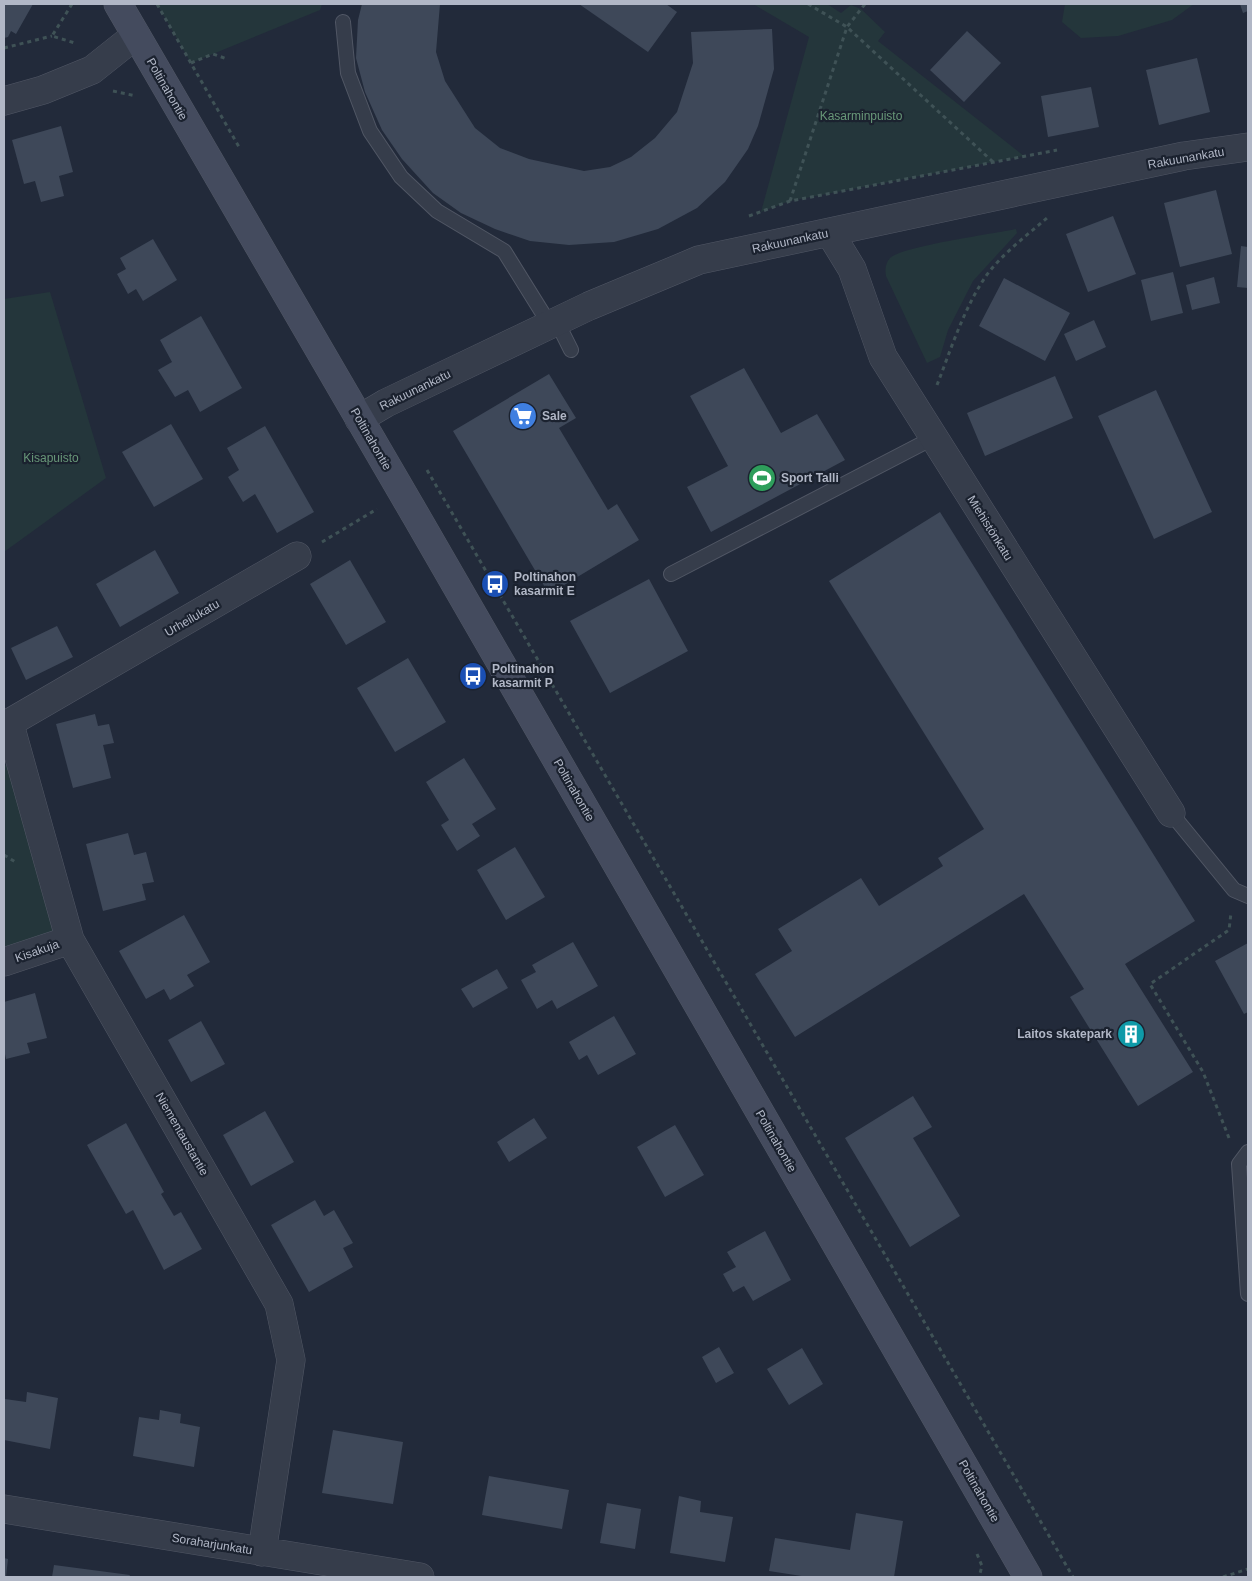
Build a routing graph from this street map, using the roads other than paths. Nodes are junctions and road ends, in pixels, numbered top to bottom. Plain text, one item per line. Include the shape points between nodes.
1 (118, 4) edge
2 (342, 22) dead end
3 (136, 35) junction
4 (4, 101) edge
5 (1248, 147) edge
6 (830, 233) junction
7 (554, 323) junction
8 (571, 350) dead end
9 (359, 419) junction
10 (933, 438) junction
11 (297, 556) road end
12 (671, 574) dead end
13 (7, 725) edge
14 (1171, 813) joint
15 (1248, 896) edge
16 (70, 940) junction
17 (4, 962) edge
18 (1248, 1152) edge
19 (1248, 1294) edge
20 (4, 1509) edge
21 (262, 1552) junction
22 (420, 1577) edge
23 (1028, 1577) edge

1 - 3 main road, Poltinahontie
2 - 7 lane via 348,73 370,131 402,176 437,211 504,251
3 - 4 street via 92,70 43,90
3 - 9 main road, Poltinahontie
5 - 6 street, Rakuunankatu via 1184,156
6 - 7 street, Rakuunankatu via 699,260
6 - 10 street, Miehistönkatu via 852,269 883,357
7 - 8 lane
7 - 9 street, Rakuunankatu
9 - 23 main road, Poltinahontie
10 - 12 lane
10 - 14 street, Miehistönkatu
11 - 13 street, Urheilukatu
13 - 16 street, Niementaustantie
14 - 15 lane via 1234,890
16 - 17 street, Kisakuja
16 - 21 street, Niementaustantie via 279,1304 291,1360
18 - 19 lane via 1239,1164
20 - 21 street, Soraharjunkatu
21 - 22 street, Soraharjunkatu

